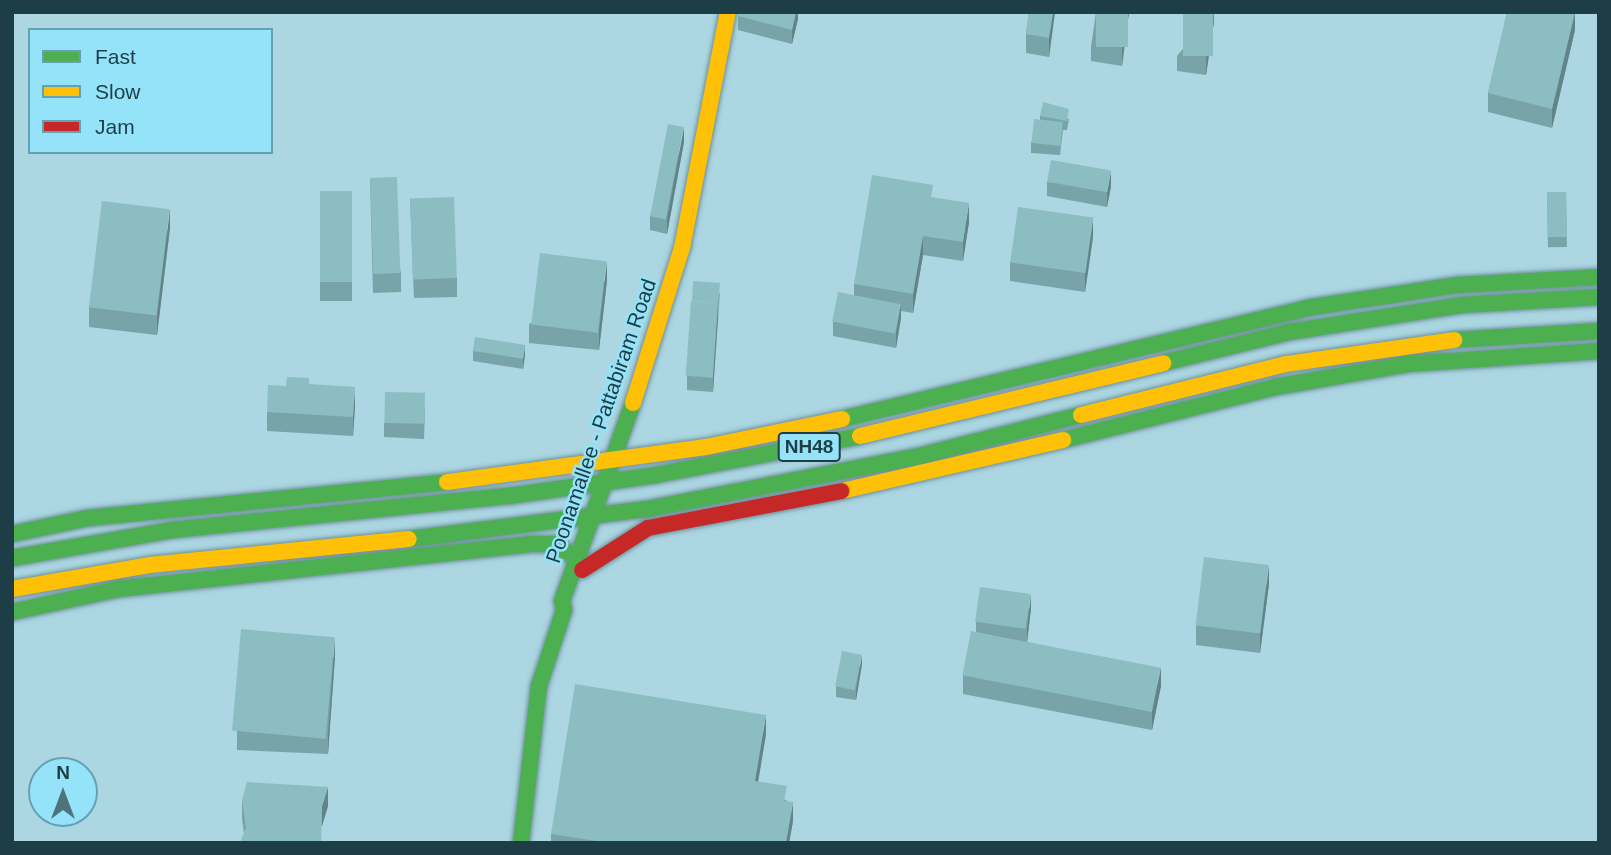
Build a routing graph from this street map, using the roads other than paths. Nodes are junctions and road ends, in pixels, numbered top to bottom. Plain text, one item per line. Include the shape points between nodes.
1 (728, 12) edge
2 (1599, 276) edge
3 (1599, 297) edge
4 (1599, 331) edge
5 (1599, 351) edge
6 (615, 461) junction
7 (608, 482) junction
8 (596, 517) junction
9 (537, 525) junction
10 (12, 534) edge
11 (555, 544) junction
12 (12, 558) edge
13 (579, 564) junction
14 (12, 589) edge
15 (12, 611) edge
16 (521, 843) edge

1 - 6 main road, Poonamallee - Pattabiram Road via 682,248
2 - 6 main road via 1458,285 1307,308 841,420
3 - 7 main road, NH48 via 1461,305 1301,330 836,442
4 - 8 main road, NH48 via 1476,337 1286,364 904,459
5 - 13 main road via 1408,364 1276,387 913,478 648,528
6 - 7 main road, Poonamallee - Pattabiram Road
6 - 10 main road via 88,518
7 - 8 main road, Poonamallee - Pattabiram Road
7 - 12 main road, NH48 via 172,530
8 - 9 main road, NH48
8 - 13 main road, Poonamallee - Pattabiram Road
9 - 11 main road
9 - 14 main road, NH48 via 149,565
11 - 13 main road
11 - 15 main road via 157,584
13 - 16 main road, Poonamallee - Pattabiram Road via 571,603 564,610 540,686

